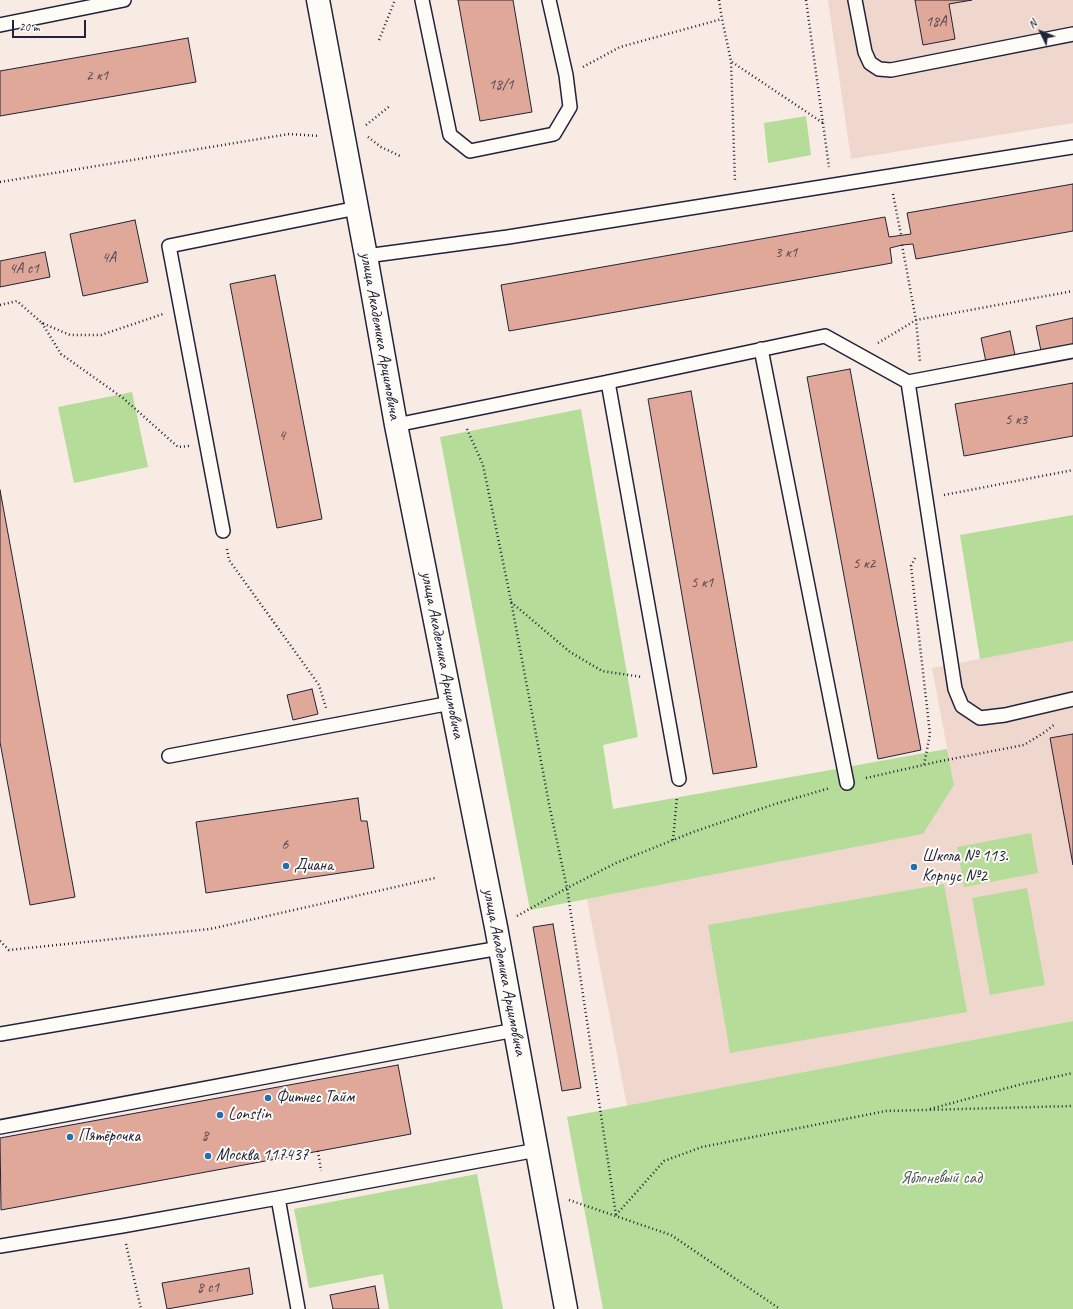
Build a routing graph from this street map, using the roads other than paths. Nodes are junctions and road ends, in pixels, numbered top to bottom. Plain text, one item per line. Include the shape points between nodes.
1 (124, 0) edge
2 (318, 0) edge
3 (422, 0) edge
4 (549, 0) edge
5 (855, 0) edge
6 (0, 25) edge
7 (1073, 34) edge
8 (1073, 147) edge
9 (357, 208) junction
10 (366, 256) junction
11 (762, 349) junction
12 (1073, 351) edge
13 (608, 382) junction
14 (908, 382) junction
15 (396, 425) junction
16 (223, 531) road end
17 (1073, 699) edge
18 (452, 703) junction
19 (169, 756) dead end
20 (679, 779) road end
21 (847, 783) road end
22 (498, 937) junction
23 (515, 1030) junction
24 (0, 1034) edge
25 (0, 1127) edge
26 (537, 1150) junction
27 (278, 1198) junction
28 (0, 1246) edge
29 (298, 1309) edge
30 (566, 1309) edge

1 - 6 lane
2 - 9 street, улица Академика Арцимовича
3 - 4 lane via 450,134 470,151 554,134 570,107 566,75
5 - 7 lane via 865,52 870,63 879,69 891,70
8 - 10 lane via 508,237
9 - 10 street, улица Академика Арцимовича
9 - 16 lane via 169,246
10 - 15 street, улица Академика Арцимовича
11 - 13 lane
11 - 14 lane via 825,336
11 - 21 lane
12 - 14 lane
13 - 15 lane
13 - 20 lane
14 - 17 lane via 955,689 962,706 980,718 1005,715
15 - 18 street, улица Академика Арцимовича
18 - 19 lane
18 - 22 street, улица Академика Арцимовича
22 - 23 street, улица Академика Арцимовича
22 - 24 lane
23 - 25 lane
23 - 26 street, улица Академика Арцимовича
26 - 27 lane
26 - 30 street, улица Академика Арцимовича
27 - 28 lane
27 - 29 lane

